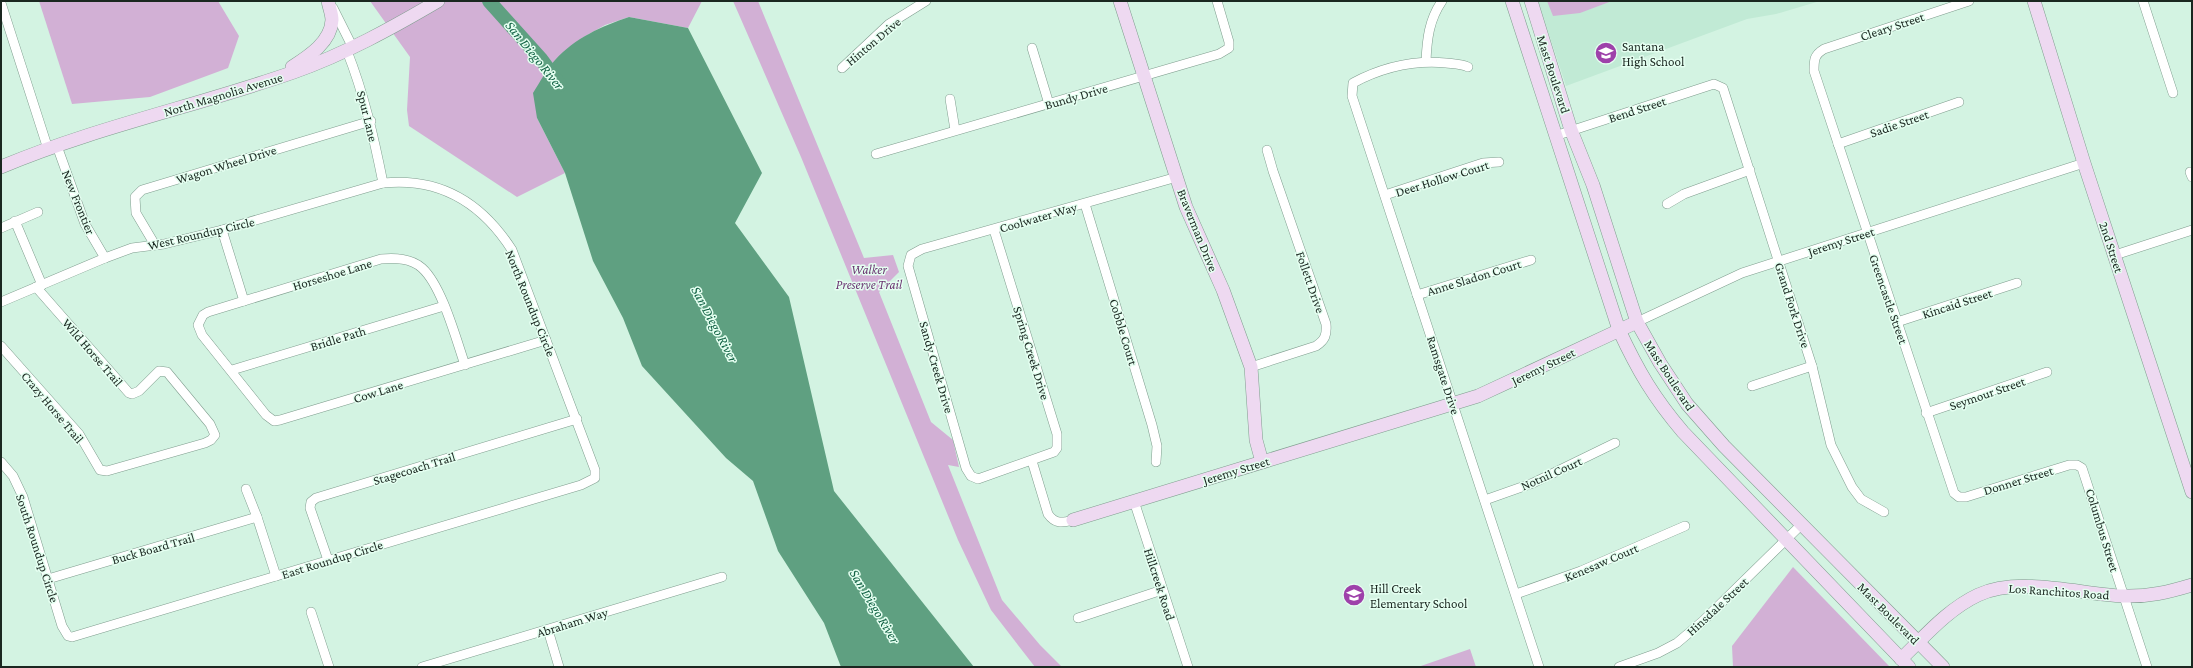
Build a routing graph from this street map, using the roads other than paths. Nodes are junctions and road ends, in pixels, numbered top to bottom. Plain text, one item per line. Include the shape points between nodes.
1 (328, 1) edge
2 (438, 1) edge
3 (926, 1) edge
4 (1120, 1) edge
5 (1217, 1) edge
6 (1442, 1) edge
7 (1512, 1) edge
8 (1531, 1) edge
9 (1969, 1) edge
10 (2034, 1) edge
11 (2143, 1) edge
12 (1, 3) edge
13 (1032, 48) dead end
14 (350, 49) junction
15 (1816, 53) joint
16 (1426, 61) junction
17 (1468, 67) dead end
18 (842, 68) dead end
19 (278, 77) junction
20 (1144, 77) junction
21 (1719, 86) joint
22 (2173, 93) dead end
23 (950, 99) dead end
24 (1959, 102) dead end
25 (1049, 104) junction
26 (371, 121) junction
27 (955, 130) junction
28 (1571, 130) junction
29 (1555, 136) junction
30 (1838, 144) junction
31 (53, 147) junction
32 (1267, 150) dead end
33 (876, 154) dead end
34 (1499, 162) dead end
35 (2084, 163) junction
36 (1, 167) edge
37 (1750, 170) junction
38 (1177, 177) junction
39 (383, 184) junction
40 (1385, 195) junction
41 (1085, 204) junction
42 (1667, 204) dead end
43 (38, 212) dead end
44 (15, 221) junction
45 (1, 228) edge
46 (222, 230) junction
47 (994, 230) junction
48 (2192, 230) edge
49 (1866, 233) junction
50 (154, 245) junction
51 (2114, 255) junction
52 (105, 258) junction
53 (1531, 260) dead end
54 (1778, 261) junction
55 (908, 266) joint
56 (2017, 283) dead end
57 (39, 286) junction
58 (1417, 295) junction
59 (244, 301) junction
60 (1, 302) edge
61 (444, 306) junction
62 (1637, 322) junction
63 (1897, 322) junction
64 (1619, 330) junction
65 (546, 340) junction
66 (1, 346) edge
67 (465, 366) junction
68 (1812, 366) junction
69 (1250, 367) junction
70 (232, 370) junction
71 (2047, 372) dead end
72 (1752, 386) dead end
73 (1453, 404) junction
74 (1926, 413) junction
75 (577, 419) junction
76 (214, 435) joint
77 (1616, 443) dead end
78 (1032, 461) junction
79 (1, 462) edge
80 (1156, 462) dead end
81 (1262, 462) junction
82 (2077, 465) joint
83 (595, 478) joint
84 (246, 489) dead end
85 (2192, 490) edge
86 (1959, 496) joint
87 (1485, 500) junction
88 (1134, 501) junction
89 (1884, 512) dead end
90 (258, 517) junction
91 (1073, 520) joint
92 (1801, 525) junction
93 (1685, 526) dead end
94 (1787, 539) junction
95 (328, 560) junction
96 (276, 576) junction
97 (722, 577) dead end
98 (48, 578) junction
99 (2192, 585) edge
100 (1162, 590) junction
101 (1516, 594) junction
102 (2124, 596) junction
103 (311, 612) dead end
104 (1078, 618) dead end
105 (548, 630) junction
106 (68, 636) joint
107 (1918, 642) junction
108 (1905, 663) edge
109 (329, 667) edge
110 (422, 667) edge
111 (559, 667) edge
112 (1188, 667) edge
113 (1539, 667) edge
114 (1619, 667) edge
115 (1943, 667) edge
116 (2147, 667) edge

1 - 14 street, Spur Lane
1 - 19 street via 332,20 327,35 319,47
2 - 14 street, North Magnolia Avenue
3 - 18 street, Hinton Drive via 889,24
4 - 20 street, Braverman Drive
5 - 20 street, Bundy Drive via 1229,48 1219,54
6 - 16 street via 1428,32
7 - 29 street, Mast Boulevard
8 - 28 street, Mast Boulevard
9 - 15 street, Cleary Street via 1836,44
10 - 35 street, 2nd Street
11 - 22 street
12 - 31 street, New Frontier
13 - 25 street
14 - 19 street, North Magnolia Avenue
14 - 26 street, Spur Lane
15 - 30 street, Greencastle Street via 1814,71
16 - 17 street
16 - 40 street, Ramsgate Drive via 1392,66 1353,82 1352,96
19 - 31 street, North Magnolia Avenue
20 - 25 street, Bundy Drive
20 - 38 street, Braverman Drive
21 - 28 street, Bend Street via 1714,84 1695,89
21 - 37 street, Grand Fork Drive via 1723,88 1727,97
23 - 27 street
24 - 30 street, Sadie Street
25 - 27 street, Bundy Drive
26 - 39 street, Spur Lane
26 - 50 street, Wagon Wheel Drive via 142,190 135,197 136,213
27 - 33 street, Bundy Drive
28 - 29 street, Bend Street
28 - 62 street, Mast Boulevard via 1593,185
29 - 64 street, Mast Boulevard
30 - 49 street, Greencastle Street
31 - 36 street, North Magnolia Avenue
31 - 52 street, New Frontier via 85,224
32 - 69 street, Follett Drive via 1327,331 1324,340 1316,346
34 - 40 street, Deer Hollow Court via 1483,162
35 - 49 street, Jeremy Street
35 - 51 street, 2nd Street
37 - 42 street via 1684,194
37 - 54 street, Grand Fork Drive
38 - 41 street, Coolwater Way
38 - 69 street, Braverman Drive via 1191,220 1223,290
39 - 46 street, West Roundup Circle
39 - 65 street, North Roundup Circle via 425,184 449,192 486,216 512,250
40 - 58 street, Ramsgate Drive
41 - 47 street, Coolwater Way
41 - 80 street, Cobble Court via 1152,425 1157,446
43 - 44 street
44 - 45 street
44 - 57 street, Wild Horse Trail
46 - 50 street, West Roundup Circle
46 - 59 street
47 - 55 street, Coolwater Way via 922,249 911,255
47 - 78 street, Spring Creek Drive via 1057,434 1057,448 1054,452
48 - 51 street
49 - 54 street, Jeremy Street
49 - 63 street, Greencastle Street
50 - 52 street, West Roundup Circle via 132,248
51 - 85 street, 2nd Street
52 - 57 street, West Roundup Circle
53 - 58 street, Anne Sladon Court
54 - 62 street, Jeremy Street via 1742,274
54 - 68 street, Grand Fork Drive
55 - 78 street, Sandy Creek Drive via 966,468 971,476 978,479
56 - 63 street, Kincaid Street
57 - 60 street, West Roundup Circle
57 - 76 street, Wild Horse Trail via 129,393 139,391 159,371 167,372 210,424
58 - 73 street, Ramsgate Drive
59 - 61 street, Horseshoe Lane via 381,259 393,258 407,260 421,267 431,278
59 - 70 street, Horseshoe Lane via 208,312 203,315 198,325 202,335
61 - 67 street, Horseshoe Lane
61 - 70 street, Bridle Path
62 - 64 street, Jeremy Street
62 - 92 street, Mast Boulevard via 1687,404
63 - 74 street, Greencastle Street
64 - 73 street, Jeremy Street via 1494,390
64 - 94 street, Mast Boulevard via 1636,367 1661,406
65 - 67 street, Cow Lane
65 - 75 street, North Roundup Circle
66 - 76 street, Crazy Horse Trail via 78,434 100,470 108,471 204,443 211,440
67 - 70 street, Cow Lane via 280,420 269,419
68 - 72 street
68 - 89 street, Grand Fork Drive via 1831,445 1852,487 1861,499
69 - 81 street, Braverman Drive via 1256,440
71 - 74 street, Seymour Street
73 - 81 street, Jeremy Street
73 - 87 street, Ramsgate Drive
74 - 86 street, Greencastle Street via 1950,485
75 - 83 street, North Roundup Circle via 595,470
75 - 95 street, Stagecoach Trail via 316,498 311,502 310,508
77 - 87 street, Notnil Court via 1533,483
78 - 91 street, Jeremy Street via 1052,520 1059,523
79 - 98 street, South Roundup Circle via 13,476 23,497
81 - 88 street, Jeremy Street
82 - 86 street, Donner Street via 2052,470 1966,497
82 - 102 street, Columbus Street via 2086,474
83 - 95 street, East Roundup Circle via 581,485
84 - 90 street
87 - 101 street, Ramsgate Drive
88 - 91 street, Jeremy Street
88 - 100 street, Hillcreek Road
90 - 96 street
90 - 98 street, Buck Board Trail
92 - 94 street, Hinsdale Street
92 - 107 street, Mast Boulevard
93 - 101 street, Kenesaw Court via 1581,572
94 - 108 street, Mast Boulevard
94 - 114 street, Hinsdale Street via 1677,643
95 - 96 street, East Roundup Circle
96 - 106 street, East Roundup Circle via 76,637
97 - 105 street, Abraham Way
98 - 106 street, South Roundup Circle via 62,626
99 - 102 street, Los Ranchitos Road via 2161,595
100 - 104 street
100 - 112 street, Hillcreek Road
101 - 113 street, Ramsgate Drive
102 - 107 street, Los Ranchitos Road via 2025,586 2002,588 1979,595 1958,606
102 - 116 street, Columbus Street
103 - 109 street
105 - 110 street, Abraham Way
105 - 111 street
107 - 108 street, Los Ranchitos Road
107 - 115 street, Mast Boulevard

